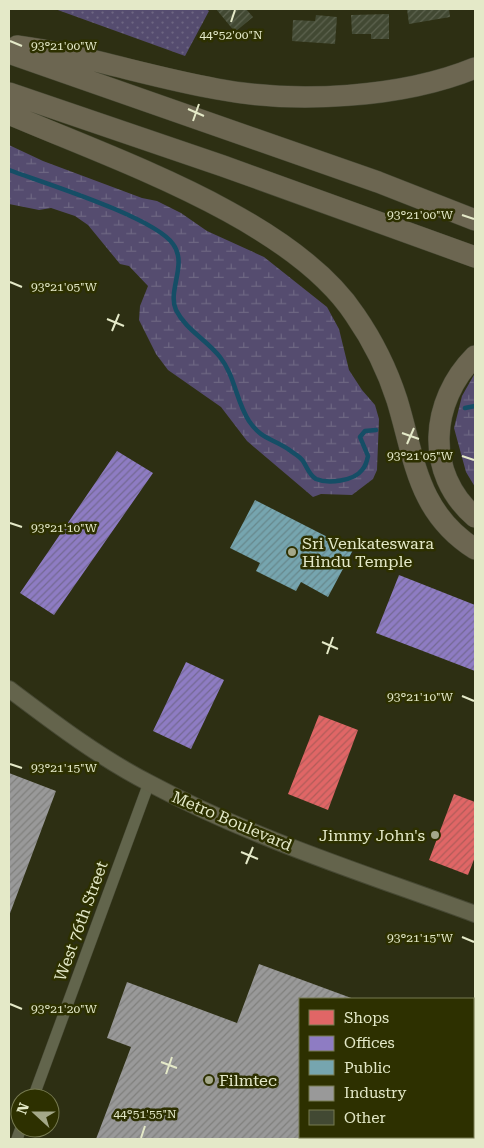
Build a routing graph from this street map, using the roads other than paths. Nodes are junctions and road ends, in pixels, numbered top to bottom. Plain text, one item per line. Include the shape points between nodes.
1 (9, 45) edge
2 (9, 53) edge
3 (475, 68) edge
4 (9, 93) edge
5 (9, 114) edge
6 (475, 220) edge
7 (475, 257) edge
8 (475, 356) edge
9 (475, 516) edge
10 (475, 549) edge
11 (9, 689) edge
12 (149, 783) junction
13 (475, 914) edge
14 (37, 1088) edge

1 - 3 highway via 62,52 219,90 270,95 330,96 386,91 428,84
2 - 6 highway via 378,182
4 - 7 highway
5 - 10 highway via 228,212 280,243 333,286 354,313 388,374 425,495 438,517
8 - 9 highway via 455,379 447,395 439,428 439,447 442,464 452,486
11 - 12 street, Metro Boulevard via 99,754
12 - 13 street, Metro Boulevard via 261,836
12 - 14 street, West 76th Street

